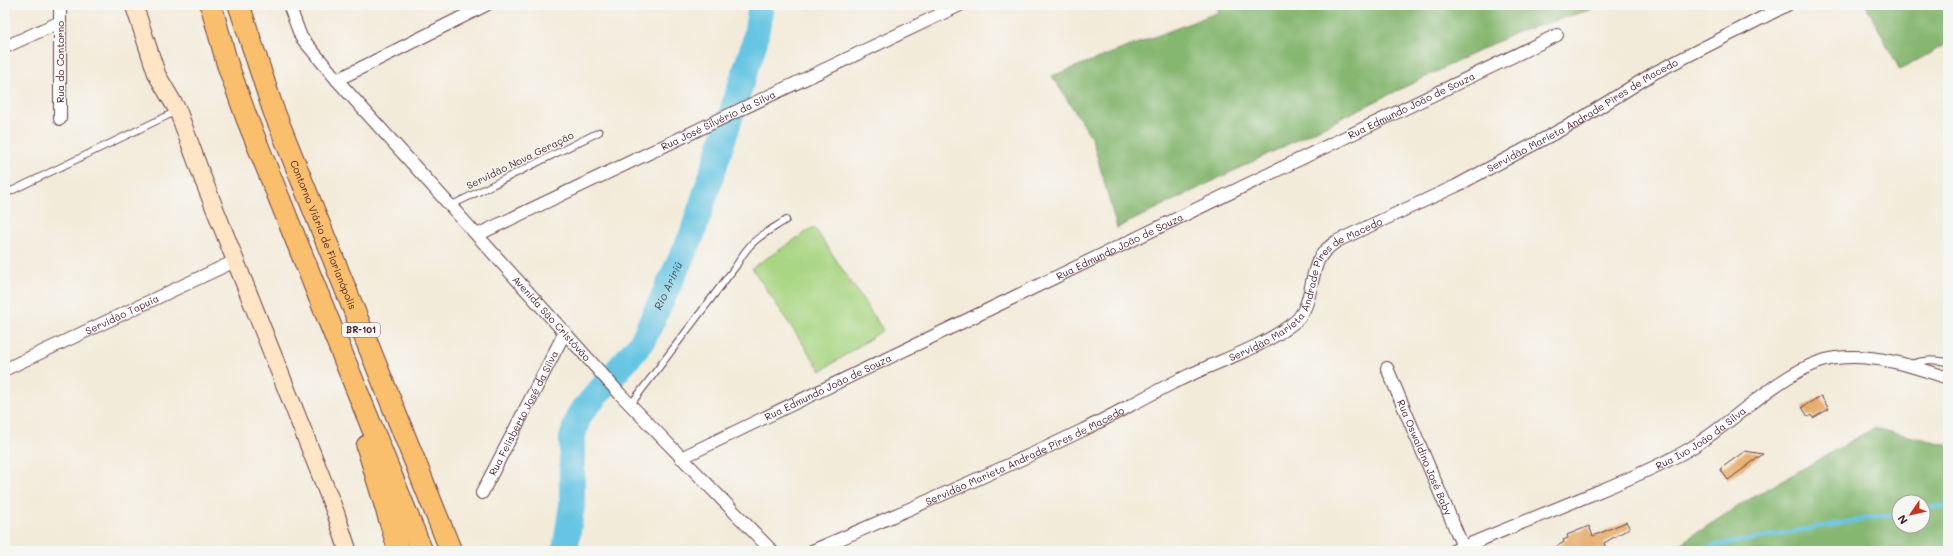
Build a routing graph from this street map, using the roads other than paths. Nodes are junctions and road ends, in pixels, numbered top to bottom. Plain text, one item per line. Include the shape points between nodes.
1 (60, 5) edge
2 (134, 5) edge
3 (211, 5) edge
4 (239, 5) edge
5 (289, 5) edge
6 (486, 5) edge
7 (960, 5) edge
8 (1787, 5) edge
9 (60, 22) junction
10 (1557, 35) dead end
11 (5, 47) edge
12 (338, 80) junction
13 (178, 111) junction
14 (60, 119) dead end
15 (599, 132) dead end
16 (5, 194) edge
17 (450, 206) junction
18 (786, 220) dead end
19 (477, 235) junction
20 (235, 261) junction
21 (565, 332) junction
22 (1948, 362) edge
23 (1906, 366) junction
24 (8, 368) dead end
25 (1387, 368) dead end
26 (1948, 378) edge
27 (356, 390) junction
28 (631, 404) junction
29 (681, 458) junction
30 (482, 493) dead end
31 (1458, 549) edge
32 (348, 551) edge
33 (399, 551) edge
34 (422, 551) edge
35 (451, 551) edge
36 (772, 551) edge
37 (812, 551) edge

1 - 9 street, Rua do Contorno
2 - 13 main road via 157,75
3 - 27 highway, BR-101 via 247,119
4 - 35 highway, Contorno Viário de Florianópolis / BR-101 via 273,109
5 - 12 street, Avenida São Cristóvão via 301,37
6 - 12 street
7 - 19 street, Rua José Silvério da Silva
8 - 37 street, Servidão Marieta Andrade Pires de Macedo via 1654,74 1529,148 1456,186 1337,241 1325,250 1318,261 1305,309 1300,317 1272,337 1180,379 988,475
9 - 11 street
9 - 14 street, Rua do Contorno
10 - 29 street, Rua Edmundo João de Souza
12 - 17 street, Avenida São Cristóvão
13 - 16 lane
13 - 20 main road
15 - 17 lane, Servidão Nova Geração
17 - 19 street, Avenida São Cristóvão
18 - 28 lane via 754,240 745,250 736,266
19 - 21 street, Avenida São Cristóvão
20 - 24 street, Servidão Tapuia
20 - 32 main road via 336,514
21 - 28 street, Avenida São Cristóvão
21 - 30 street, Rua Felisberto José da Silva
22 - 23 lane via 1921,360
23 - 26 street, Rua Ivo João da Silva
23 - 31 street, Rua Ivo João da Silva via 1871,357 1836,358 1814,364 1787,379 1687,451 1622,482
25 - 31 street, Rua Oswaldino José Baby
27 - 33 highway via 375,476
27 - 34 highway, BR-101
28 - 29 street, Avenida São Cristóvão
29 - 36 street, Avenida São Cristóvão

